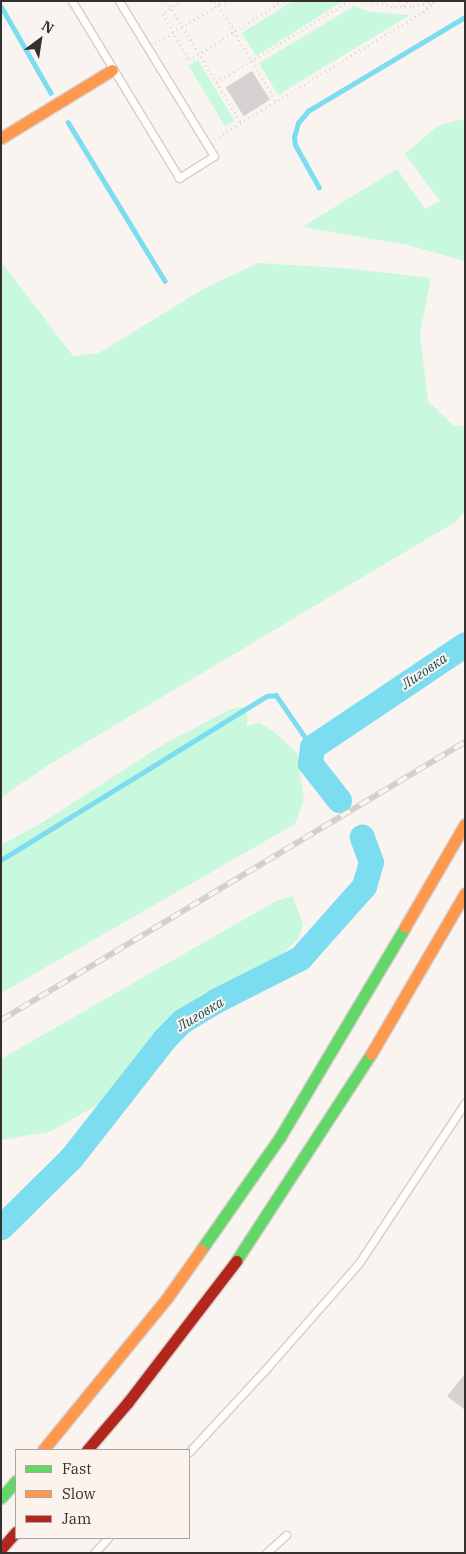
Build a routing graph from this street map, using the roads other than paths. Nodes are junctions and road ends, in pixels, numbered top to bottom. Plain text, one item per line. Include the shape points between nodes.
1 (72, 1) edge
2 (119, 1) edge
3 (112, 70) junction
4 (1, 138) edge
5 (465, 824) edge
6 (465, 893) edge
7 (465, 1103) edge
8 (44, 1449) edge
9 (88, 1449) edge
10 (190, 1451) edge
11 (15, 1482) edge
12 (1, 1498) edge
13 (15, 1533) edge
14 (286, 1535) dead end
15 (107, 1539) edge
16 (1, 1549) edge
17 (94, 1553) edge
18 (266, 1553) edge

1 - 3 lane
2 - 3 lane via 214,156 179,178
3 - 4 main road
5 - 8 main road via 280,1137 167,1298
6 - 9 main road via 365,1064 253,1237 189,1324
7 - 10 lane via 359,1262
11 - 12 main road
13 - 16 main road
14 - 18 lane
15 - 17 lane

